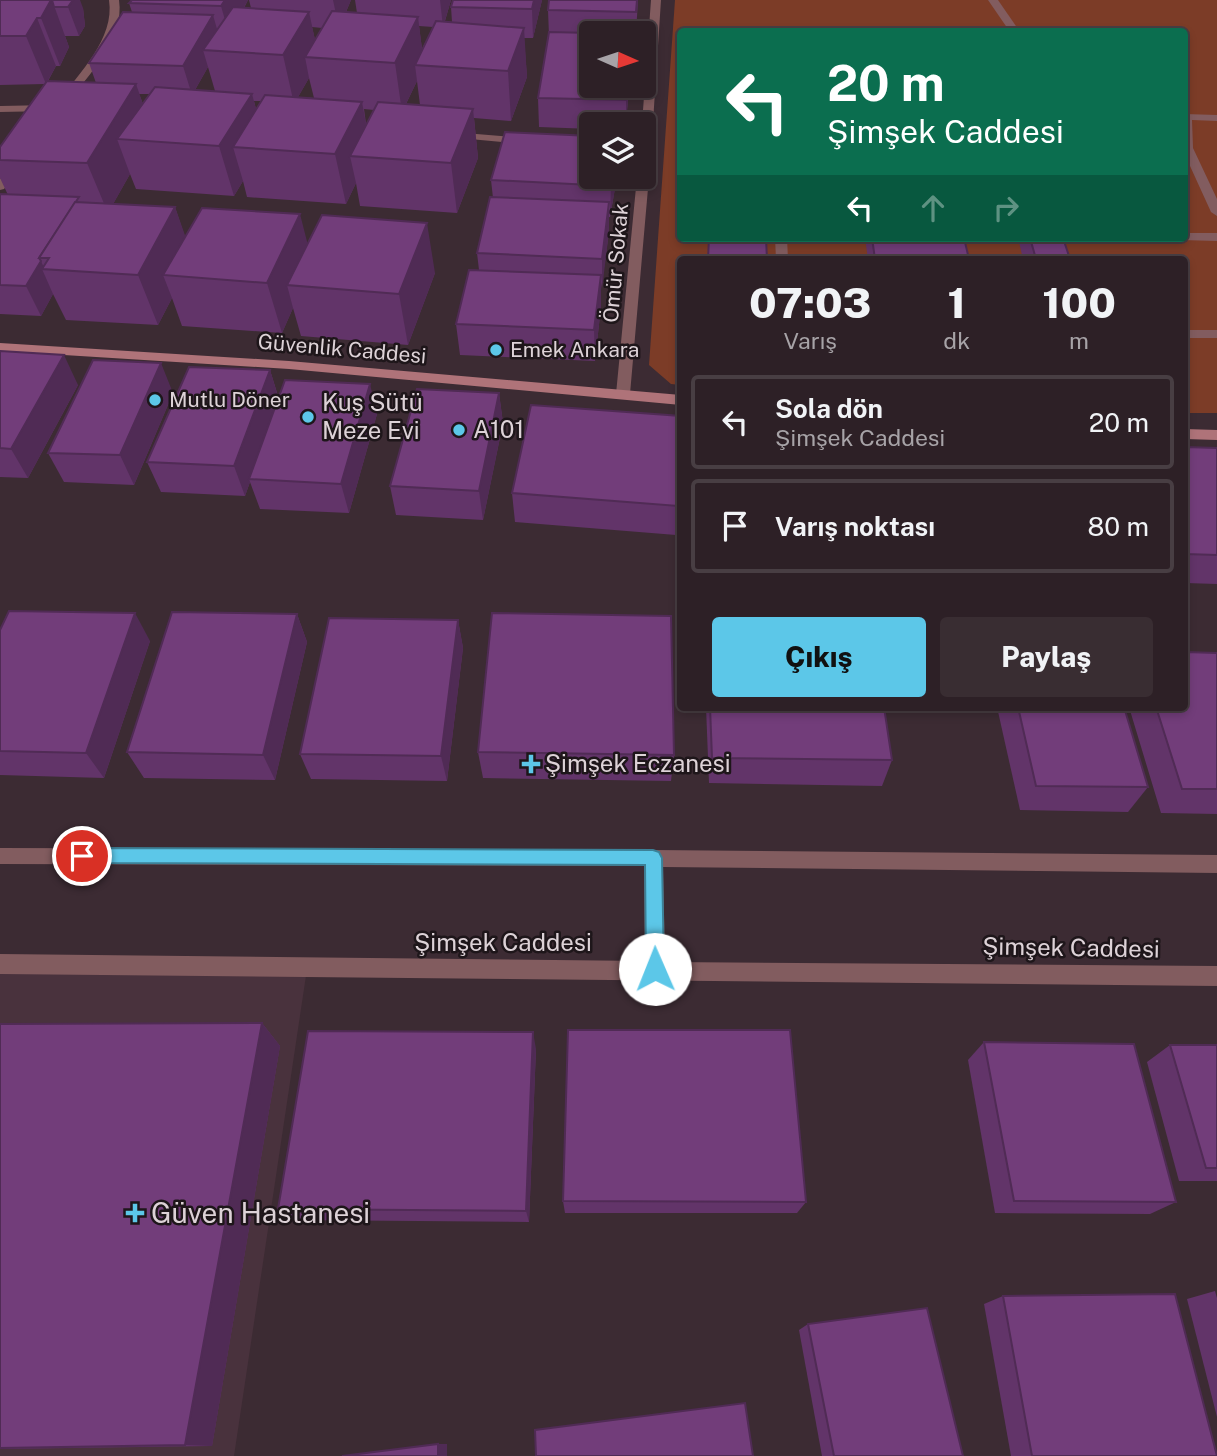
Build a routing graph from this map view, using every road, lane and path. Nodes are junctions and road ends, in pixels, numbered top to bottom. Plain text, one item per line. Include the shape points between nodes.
1 (114, 0) edge
2 (656, 0) edge
3 (993, 0) edge
4 (1012, 28) edge
5 (59, 108) junction
6 (0, 109) edge
7 (72, 109) edge
8 (648, 112) edge
9 (1188, 117) edge
10 (1217, 118) edge
11 (50, 120) edge
12 (441, 135) edge
13 (537, 141) edge
14 (1188, 150) edge
15 (25, 153) edge
16 (0, 187) edge
17 (642, 189) edge
18 (1217, 212) edge
19 (1188, 236) edge
20 (1217, 237) edge
21 (1188, 334) edge
22 (1217, 334) edge
23 (0, 346) edge
24 (623, 394) junction
25 (677, 400) edge
26 (1188, 434) edge
27 (1217, 435) edge
28 (0, 856) edge
29 (653, 858) junction
30 (1217, 864) edge
31 (0, 964) edge
32 (655, 969) junction
33 (1217, 976) edge

1 - 5 street via 117,13 109,36
2 - 8 street
3 - 4 street
5 - 6 street
5 - 7 street
5 - 11 street
9 - 10 street
12 - 13 street
14 - 18 street
15 - 16 street
17 - 24 street, Ömür Sokak
19 - 20 street
21 - 22 street
23 - 24 main road, Güvenlik Caddesi
24 - 25 main road, Güvenlik Caddesi
26 - 27 main road
28 - 29 street
29 - 30 street
29 - 32 street
31 - 32 street, Şimşek Caddesi
32 - 33 street, Şimşek Caddesi

